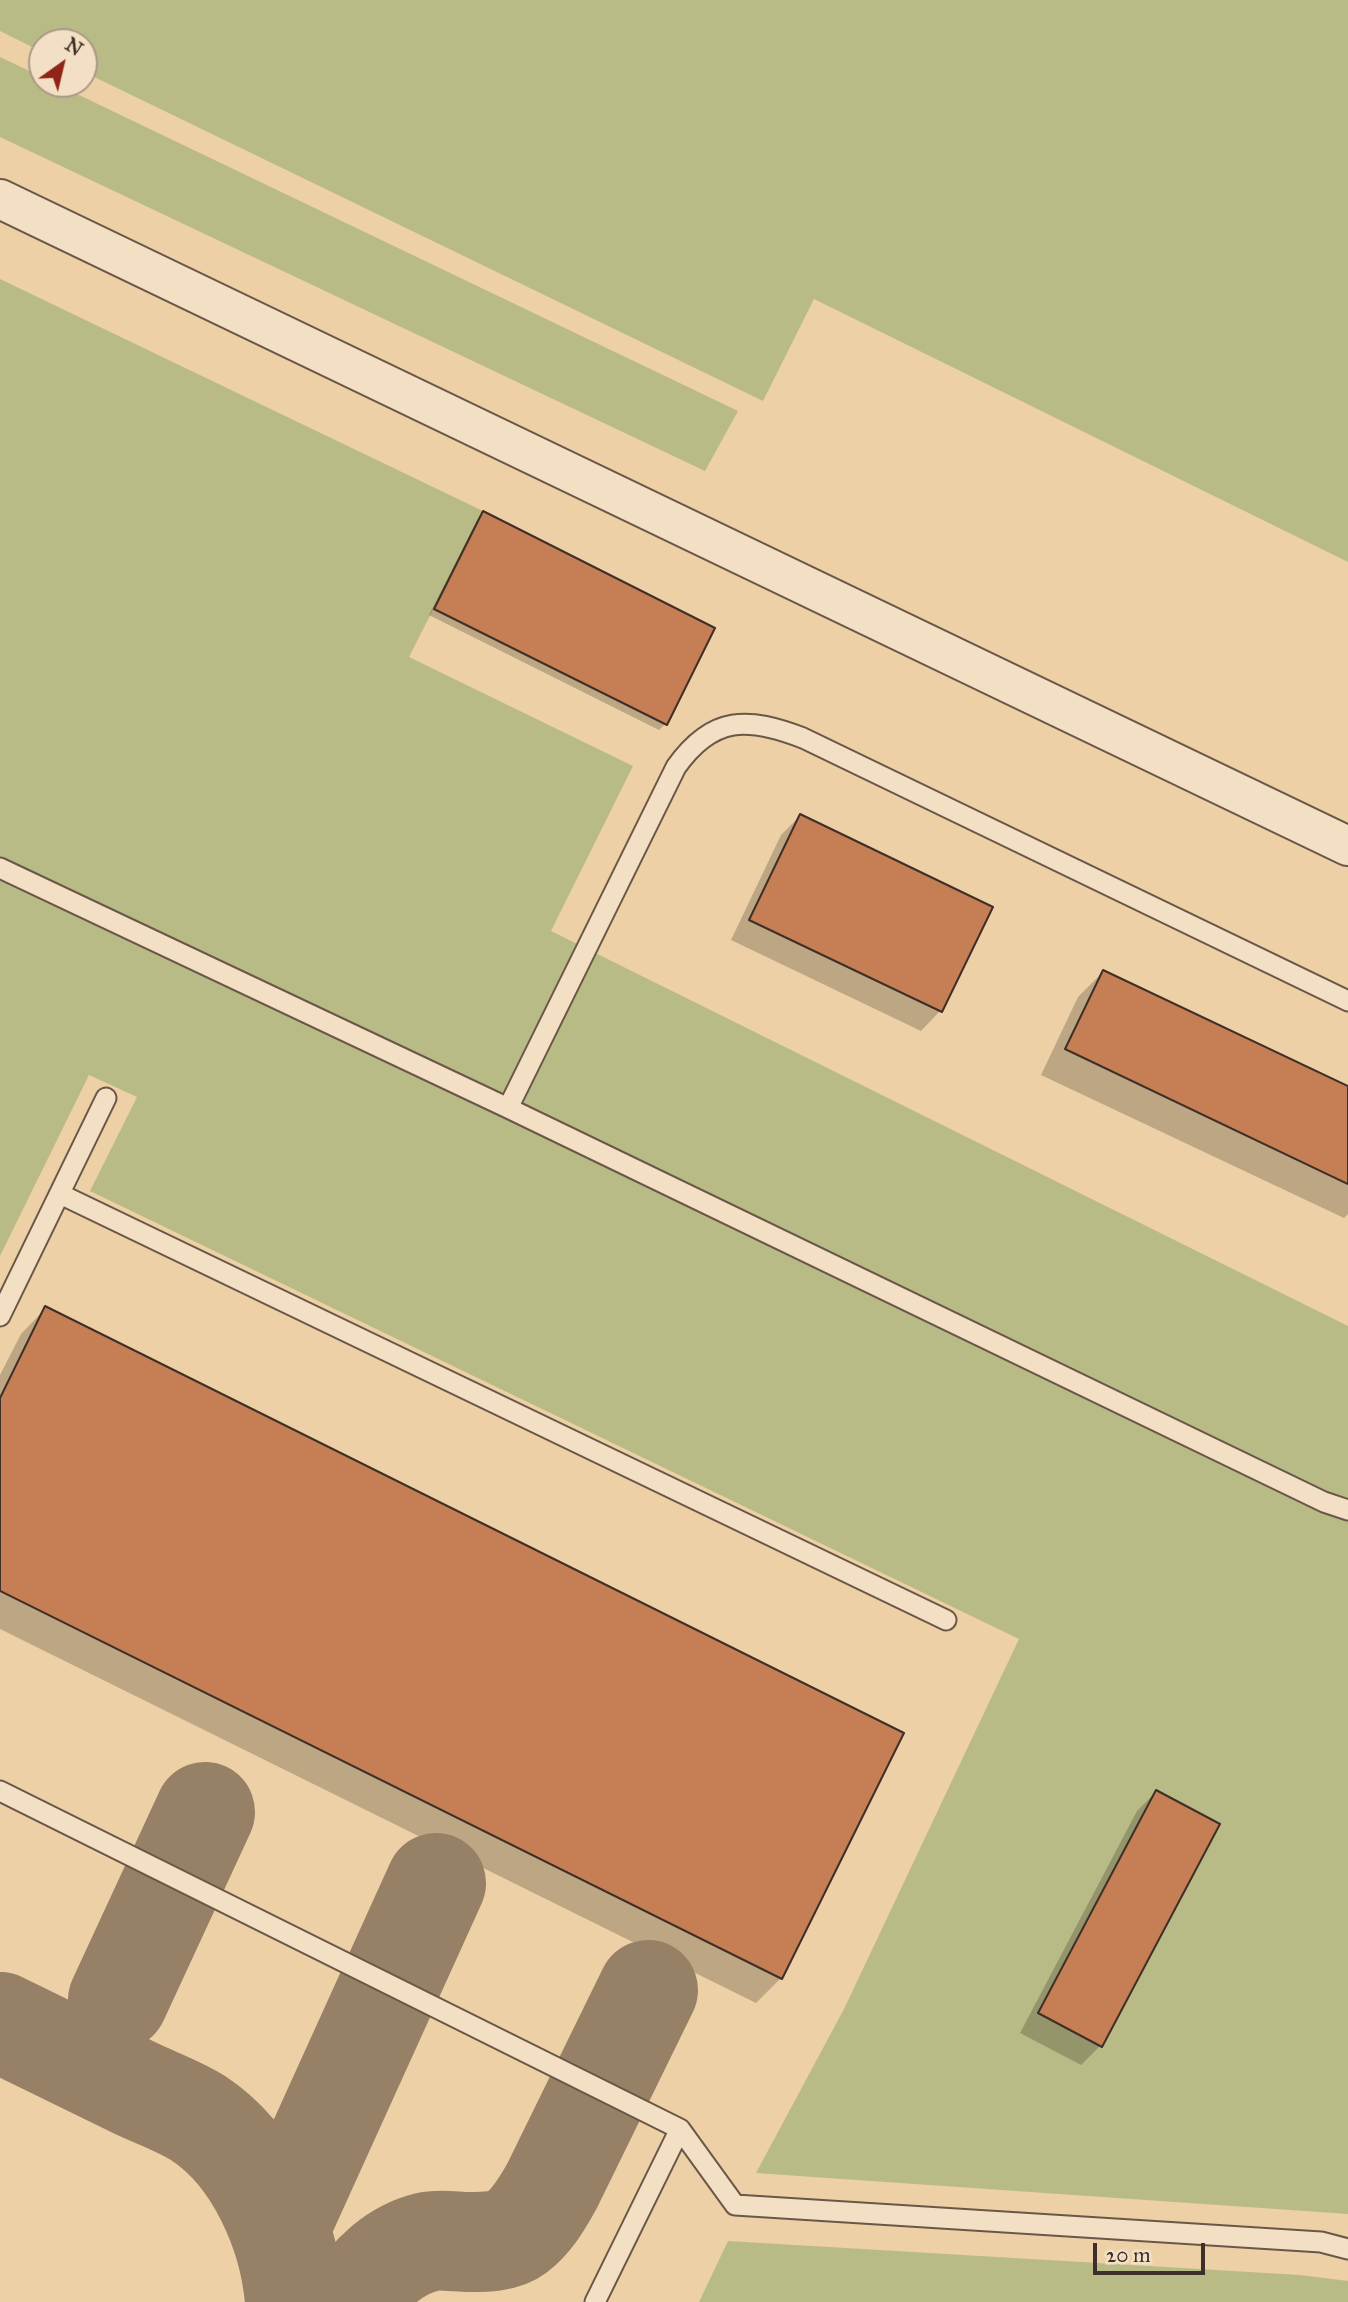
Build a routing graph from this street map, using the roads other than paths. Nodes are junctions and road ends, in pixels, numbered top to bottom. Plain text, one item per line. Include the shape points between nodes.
1 (0, 199) edge
2 (1348, 846) edge
3 (0, 868) edge
4 (1348, 1001) edge
5 (106, 1098) dead end
6 (508, 1108) junction
7 (60, 1194) junction
8 (0, 1316) edge
9 (1348, 1510) edge
10 (946, 1620) dead end
11 (0, 1791) edge
12 (680, 2129) junction
13 (1348, 2249) edge
14 (595, 2302) edge

1 - 2 street
3 - 6 lane
4 - 6 lane via 803,738 767,725 732,725 700,740 676,767
5 - 7 lane
6 - 9 lane
7 - 8 lane
7 - 10 lane
11 - 12 lane
12 - 13 lane via 736,2205 1321,2242
12 - 14 lane

